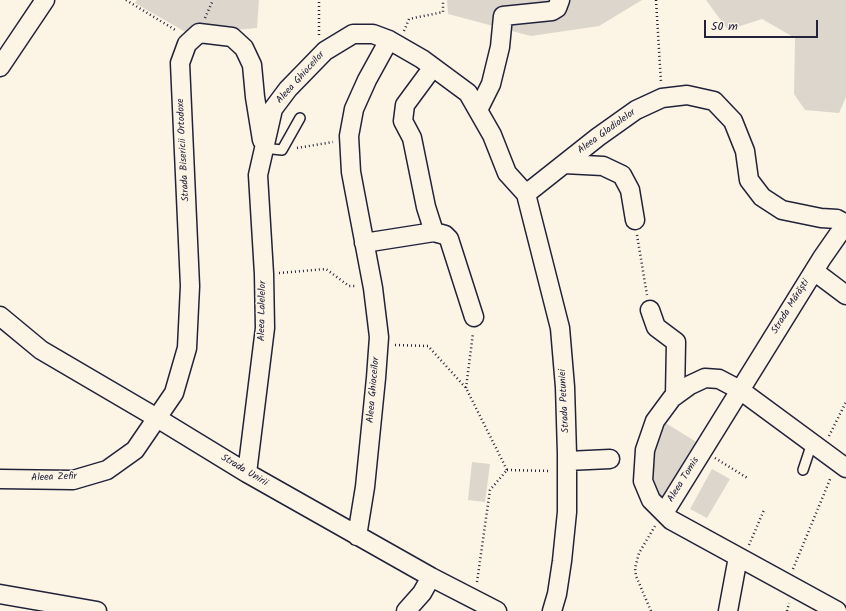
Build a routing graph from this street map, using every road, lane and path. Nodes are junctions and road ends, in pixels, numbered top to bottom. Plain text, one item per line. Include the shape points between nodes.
1 (45, 0) edge
2 (126, 0) edge
3 (319, 0) edge
4 (443, 0) edge
5 (560, 0) edge
6 (656, 0) edge
7 (191, 40) junction
8 (393, 43) junction
9 (319, 56) junction
10 (0, 67) edge
11 (433, 67) junction
12 (662, 98) junction
13 (478, 110) junction
14 (300, 118) dead end
15 (328, 143) dead end
16 (263, 148) junction
17 (282, 150) junction
18 (564, 164) junction
19 (526, 194) junction
20 (635, 220) joint
21 (846, 225) edge
22 (434, 232) junction
23 (364, 243) junction
24 (814, 271) junction
25 (264, 274) junction
26 (372, 284) junction
27 (846, 295) edge
28 (650, 310) joint
29 (0, 316) edge
30 (474, 317) joint
31 (378, 346) junction
32 (466, 388) junction
33 (740, 390) junction
34 (675, 396) junction
35 (846, 402) edge
36 (157, 418) junction
37 (817, 447) junction
38 (703, 450) junction
39 (610, 459) dead end
40 (842, 465) edge
41 (567, 466) junction
42 (507, 470) junction
43 (803, 470) dead end
44 (247, 474) junction
45 (0, 479) edge
46 (749, 479) dead end
47 (764, 510) dead end
48 (664, 513) junction
49 (357, 536) junction
50 (740, 558) junction
51 (431, 577) junction
52 (787, 584) junction
53 (0, 594) edge
54 (474, 599) junction
55 (97, 611) edge
56 (406, 611) edge
57 (497, 611) edge
58 (552, 611) edge
59 (651, 611) edge
60 (728, 611) edge
61 (837, 611) edge

1 - 10 street
2 - 7 path
3 - 9 path
4 - 8 path via 443,12 409,19
5 - 13 street via 557,8 552,11 503,16 500,47 490,84
6 - 12 path
7 - 16 street via 199,33 232,37 244,48 252,65
7 - 36 street, Strada Bisericii Ortodoxe via 180,63 190,286 188,348 174,393
8 - 9 street, Aleea Ghioceilor via 373,34 353,34
8 - 11 street, Aleea Ghioceilor
8 - 23 street, Aleea Ghioceilor via 367,80 354,108 349,136 351,172
9 - 16 street, Aleea Ghioceilor via 272,109
11 - 13 street, Aleea Ghioceilor via 468,93
11 - 22 street via 405,105 403,121 412,138 426,207
12 - 18 street, Aleea Gladiolelor via 636,110
12 - 21 street, Aleea Gladiolelor via 687,95 714,101 733,121 745,151 750,180 762,197 782,210 837,219
13 - 19 street, Aleea Ghioceilor via 492,135 507,173
14 - 17 lane
15 - 17 path
16 - 17 lane
16 - 25 street, Aleea Lalelelor via 258,175
18 - 19 street, Aleea Gladiolelor
18 - 20 street, Aleea Gladiolelor via 603,166 622,175 630,190
19 - 41 street, Strada Petuniei via 560,328 565,387
20 - 28 path
21 - 24 street, Strada Mărăști
22 - 23 street
22 - 30 street via 445,234 449,239
23 - 26 street, Aleea Ghioceilor
24 - 27 street
24 - 33 street, Strada Mărăști
25 - 26 path via 326,269 349,286
25 - 44 street, Aleea Lalelelor via 265,328
26 - 31 street, Aleea Ghioceilor
28 - 34 street via 656,327 676,342
29 - 36 street, Strada Unirii via 42,350
30 - 32 path
31 - 32 path via 428,346
31 - 49 street, Aleea Ghioceilor via 366,487
32 - 42 path
33 - 34 street via 719,379 705,378
33 - 37 street
33 - 38 street, Aleea Tomis
34 - 48 street via 655,421 645,450 643,481 651,500
35 - 37 path
36 - 44 street, Strada Unirii
36 - 45 street, Aleea Zefir via 135,450 107,470 74,480
37 - 40 street
37 - 43 lane
38 - 46 path
38 - 48 street, Aleea Tomis
39 - 41 street
40 - 52 path
41 - 42 path
41 - 58 street, Strada Petuniei via 567,512 557,594
42 - 54 path via 490,490
44 - 49 street, Strada Unirii
47 - 50 path
48 - 50 street, Aleea Tomis via 671,520
48 - 59 path via 645,542 634,568
49 - 51 street, Strada Unirii
50 - 52 street, Aleea Tomis
50 - 60 street
51 - 54 street, Strada Unirii
51 - 56 street via 422,593
52 - 61 street, Aleea Tomis
53 - 55 street
54 - 57 street, Strada Unirii

